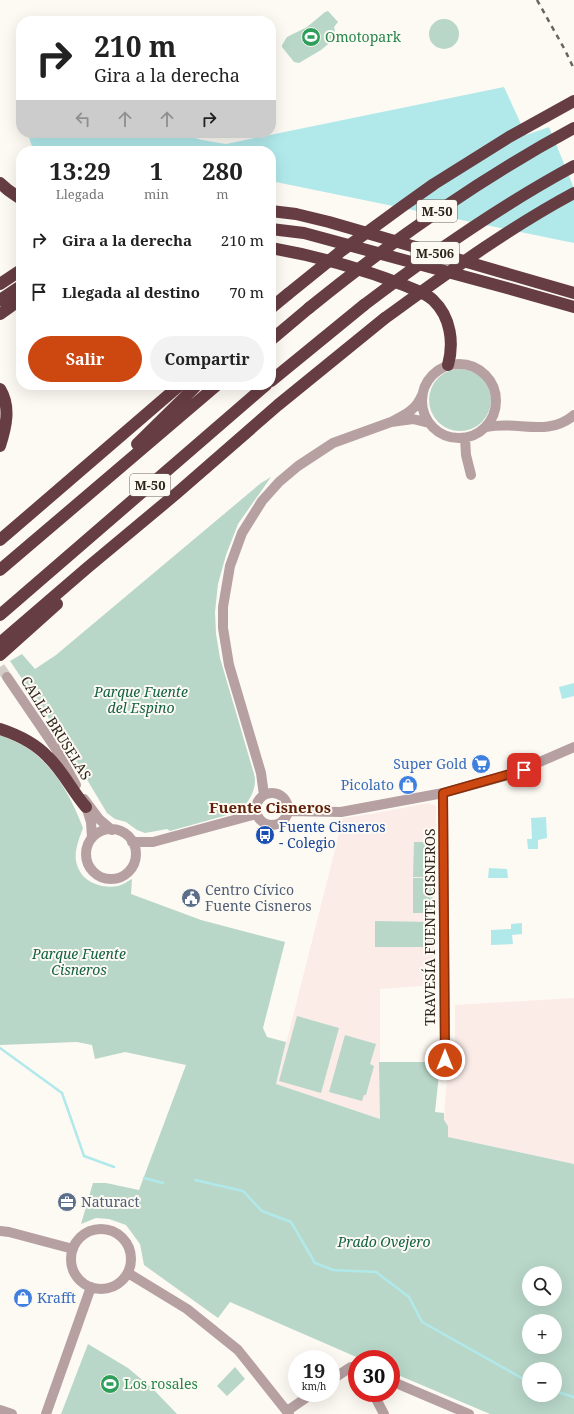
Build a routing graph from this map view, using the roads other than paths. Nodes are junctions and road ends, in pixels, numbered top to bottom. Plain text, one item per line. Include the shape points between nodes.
1 (574, 101) edge
2 (574, 128) edge
3 (574, 166) edge
4 (0, 183) edge
5 (574, 193) edge
6 (16, 196) edge
7 (276, 212) edge
8 (276, 230) edge
9 (276, 249) edge
10 (16, 273) edge
11 (0, 284) edge
12 (16, 289) edge
13 (574, 294) edge
14 (0, 300) edge
15 (16, 303) edge
16 (276, 304) edge
17 (574, 308) edge
18 (0, 314) edge
19 (276, 336) edge
20 (448, 365) junction
21 (276, 377) edge
22 (0, 389) edge
23 (174, 390) edge
24 (191, 390) edge
25 (212, 390) edge
26 (260, 390) edge
27 (422, 395) junction
28 (574, 415) edge
29 (391, 422) junction
30 (429, 423) junction
31 (487, 427) junction
32 (465, 438) junction
33 (0, 446) edge
34 (471, 475) dead end
35 (94, 490) junction
36 (177, 494) junction
37 (0, 540) edge
38 (0, 570) edge
39 (0, 615) edge
40 (0, 643) edge
41 (0, 656) edge
42 (7, 677) tunnel mouth
43 (0, 729) edge
44 (574, 747) edge
45 (443, 793) junction
46 (81, 794) junction
47 (264, 795) junction
48 (86, 807) junction
49 (287, 810) junction
50 (256, 814) junction
51 (112, 830) junction
52 (92, 837) junction
53 (132, 842) junction
54 (153, 842) junction
55 (135, 859) junction
56 (445, 1060) dead end
57 (0, 1231) edge
58 (73, 1249) junction
59 (128, 1273) junction
60 (91, 1287) junction
61 (400, 1385) edge
62 (301, 1402) edge
63 (378, 1402) edge
64 (0, 1410) edge
65 (288, 1412) edge
66 (12, 1414) edge
67 (46, 1414) edge
68 (384, 1414) edge
69 (469, 1414) edge

1 - 16 highway, bridge via 509,137 428,188 340,252
2 - 19 highway, M-50, bridge via 462,194 424,220 347,277
3 - 21 highway, M-50, bridge via 540,184 461,234 364,305
4 - 6 highway
5 - 36 highway, M-50, bridge via 500,237 385,318 278,405
7 - 13 highway, M-506 via 329,222
8 - 17 highway, M-506 via 304,233
9 - 20 highway via 305,254 383,277 428,295 444,314 449,329 451,346
10 - 11 highway
12 - 14 highway
15 - 18 highway
20 - 27 street via 431,376
20 - 31 street via 472,365 483,371 491,381 496,392 497,404 494,416
22 - 33 highway via 5,396 7,419
23 - 37 highway
24 - 35 highway
25 - 35 highway, M-50
26 - 39 highway, M-50
27 - 29 street via 409,413
27 - 30 street via 424,415
28 - 31 street via 555,426 531,428 498,424
29 - 30 street via 413,419
29 - 47 street via 333,443 279,482 262,501 242,533 230,566 223,607 223,628 229,665
30 - 32 street via 445,436
31 - 32 street
32 - 34 street
35 - 38 highway, M-50
36 - 40 highway, M-50
36 - 41 highway
42 - 46 street, CALLE BRUSELAS via 56,749
43 - 48 highway via 18,735 49,757
44 - 45 street via 512,774
45 - 49 street via 341,812
45 - 56 street, TRAVESÍA FUENTE CISNEROS
46 - 48 street, CALLE BRUSELAS
46 - 51 street, CALLE BRUSELAS via 96,816
47 - 49 street via 280,796 287,805
47 - 50 street via 256,804
48 - 52 street, CALLE BRUSELAS
49 - 50 street via 283,820 274,825 264,824
50 - 54 street
51 - 52 street via 101,831
51 - 53 street via 123,833
52 - 55 street via 86,855 90,868 99,876 112,879 124,875
53 - 54 street
53 - 55 street
54 - 55 street
57 - 58 street
58 - 59 street via 80,1238 91,1231 99,1229 116,1233 128,1245 131,1254
58 - 60 street via 73,1267 77,1276
59 - 60 street via 112,1287
59 - 65 street via 187,1308 238,1350
60 - 67 street
61 - 69 street
62 - 65 street
63 - 68 street
64 - 66 street

